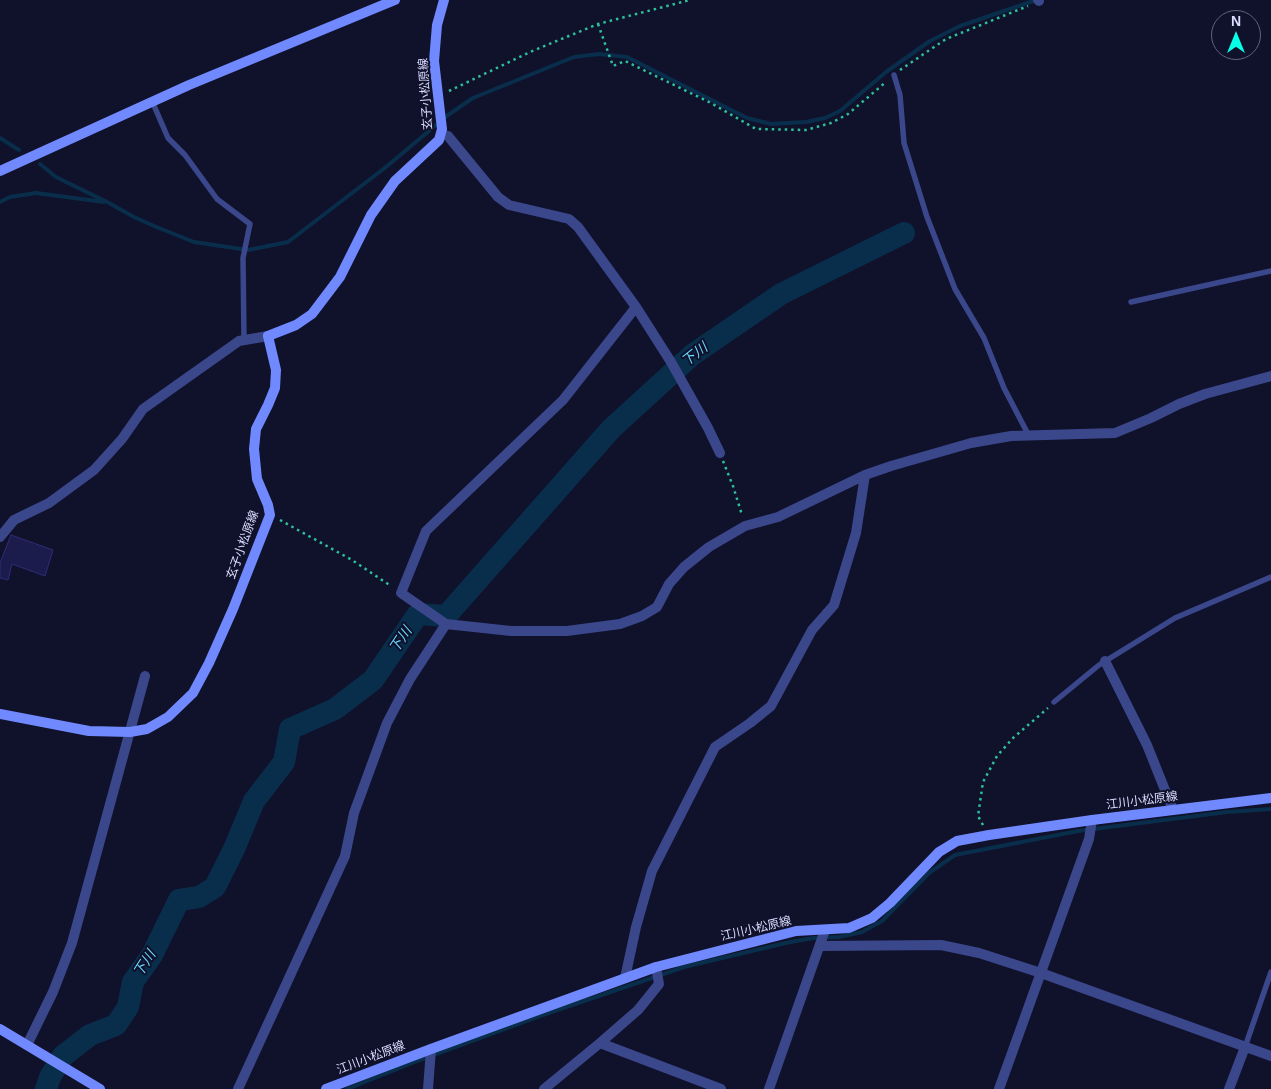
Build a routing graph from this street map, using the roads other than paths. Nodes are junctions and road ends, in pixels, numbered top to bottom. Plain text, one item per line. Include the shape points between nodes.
1 (395, 0) edge
2 (444, 0) edge
3 (894, 75) road end
4 (152, 101) junction
5 (441, 134) junction
6 (0, 171) edge
7 (1271, 272) edge
8 (1130, 302) dead end
9 (636, 308) junction
10 (268, 336) junction
11 (244, 340) junction
12 (1271, 376) edge
13 (1030, 436) junction
14 (720, 453) road end
15 (865, 475) junction
16 (0, 538) edge
17 (1271, 577) edge
18 (446, 624) junction
19 (1105, 661) junction
20 (145, 676) dead end
21 (1054, 702) road end
22 (0, 714) edge
23 (130, 732) junction
24 (1271, 798) edge
25 (1173, 810) junction
26 (1092, 820) junction
27 (825, 930) junction
28 (820, 946) junction
29 (656, 967) junction
30 (1271, 972) edge
31 (1041, 973) junction
32 (625, 978) junction
33 (0, 1029) edge
34 (600, 1044) junction
35 (27, 1045) junction
36 (1245, 1047) junction
37 (430, 1049) junction
38 (1271, 1056) edge
39 (100, 1089) edge
40 (238, 1089) edge
41 (326, 1089) edge
42 (428, 1089) edge
43 (544, 1089) edge
44 (721, 1089) edge
45 (769, 1089) edge
46 (999, 1089) edge
47 (1228, 1089) edge

1 - 4 main road
2 - 5 main road, 玄子小松原線 via 437,25 434,61
3 - 13 lane via 900,94 904,144 927,217 955,288 984,338 1004,388
4 - 6 main road
4 - 11 lane via 168,138 218,199 250,224 243,258
5 - 9 street via 448,136 498,198 509,206 569,219 578,227
5 - 10 main road, 玄子小松原線 via 439,140 395,181 376,208 340,277 312,314 296,325
7 - 8 lane
9 - 14 street via 671,362
9 - 18 street via 563,400 426,531 401,592
10 - 11 street
10 - 23 main road, 玄子小松原線 via 276,370 275,388 256,429 254,448 257,479 270,514 229,618 193,693 168,717 147,729
11 - 16 street via 143,409 94,470 48,503 14,520
12 - 13 street via 1205,394 1115,432
13 - 15 street via 1011,436 971,444
15 - 18 street via 778,517 745,526 709,547 669,584 657,607 620,624 567,631 510,631
15 - 32 street via 856,533 834,605 812,630 770,706 715,747 652,871
17 - 19 lane via 1175,618
18 - 40 street via 410,679 387,723 354,813 345,856
19 - 21 lane
19 - 25 street via 1147,745
20 - 23 street
22 - 23 main road, 玄子小松原線 via 89,731
23 - 35 street via 72,943
24 - 25 main road, 江川小松原線
25 - 26 main road, 江川小松原線
26 - 27 main road, 江川小松原線 via 957,841 939,852 890,904 872,918 849,928
26 - 31 street via 1089,839
27 - 28 street
27 - 29 main road, 江川小松原線 via 796,931
28 - 31 street via 941,945 979,953
28 - 45 street
29 - 32 main road, 江川小松原線
29 - 34 street via 659,984 638,1010
30 - 36 lane
31 - 36 street
31 - 46 street
32 - 37 main road, 江川小松原線
33 - 35 main road
34 - 43 street
34 - 44 street
35 - 39 main road
36 - 38 street
36 - 47 street
37 - 41 main road, 江川小松原線
37 - 42 street

